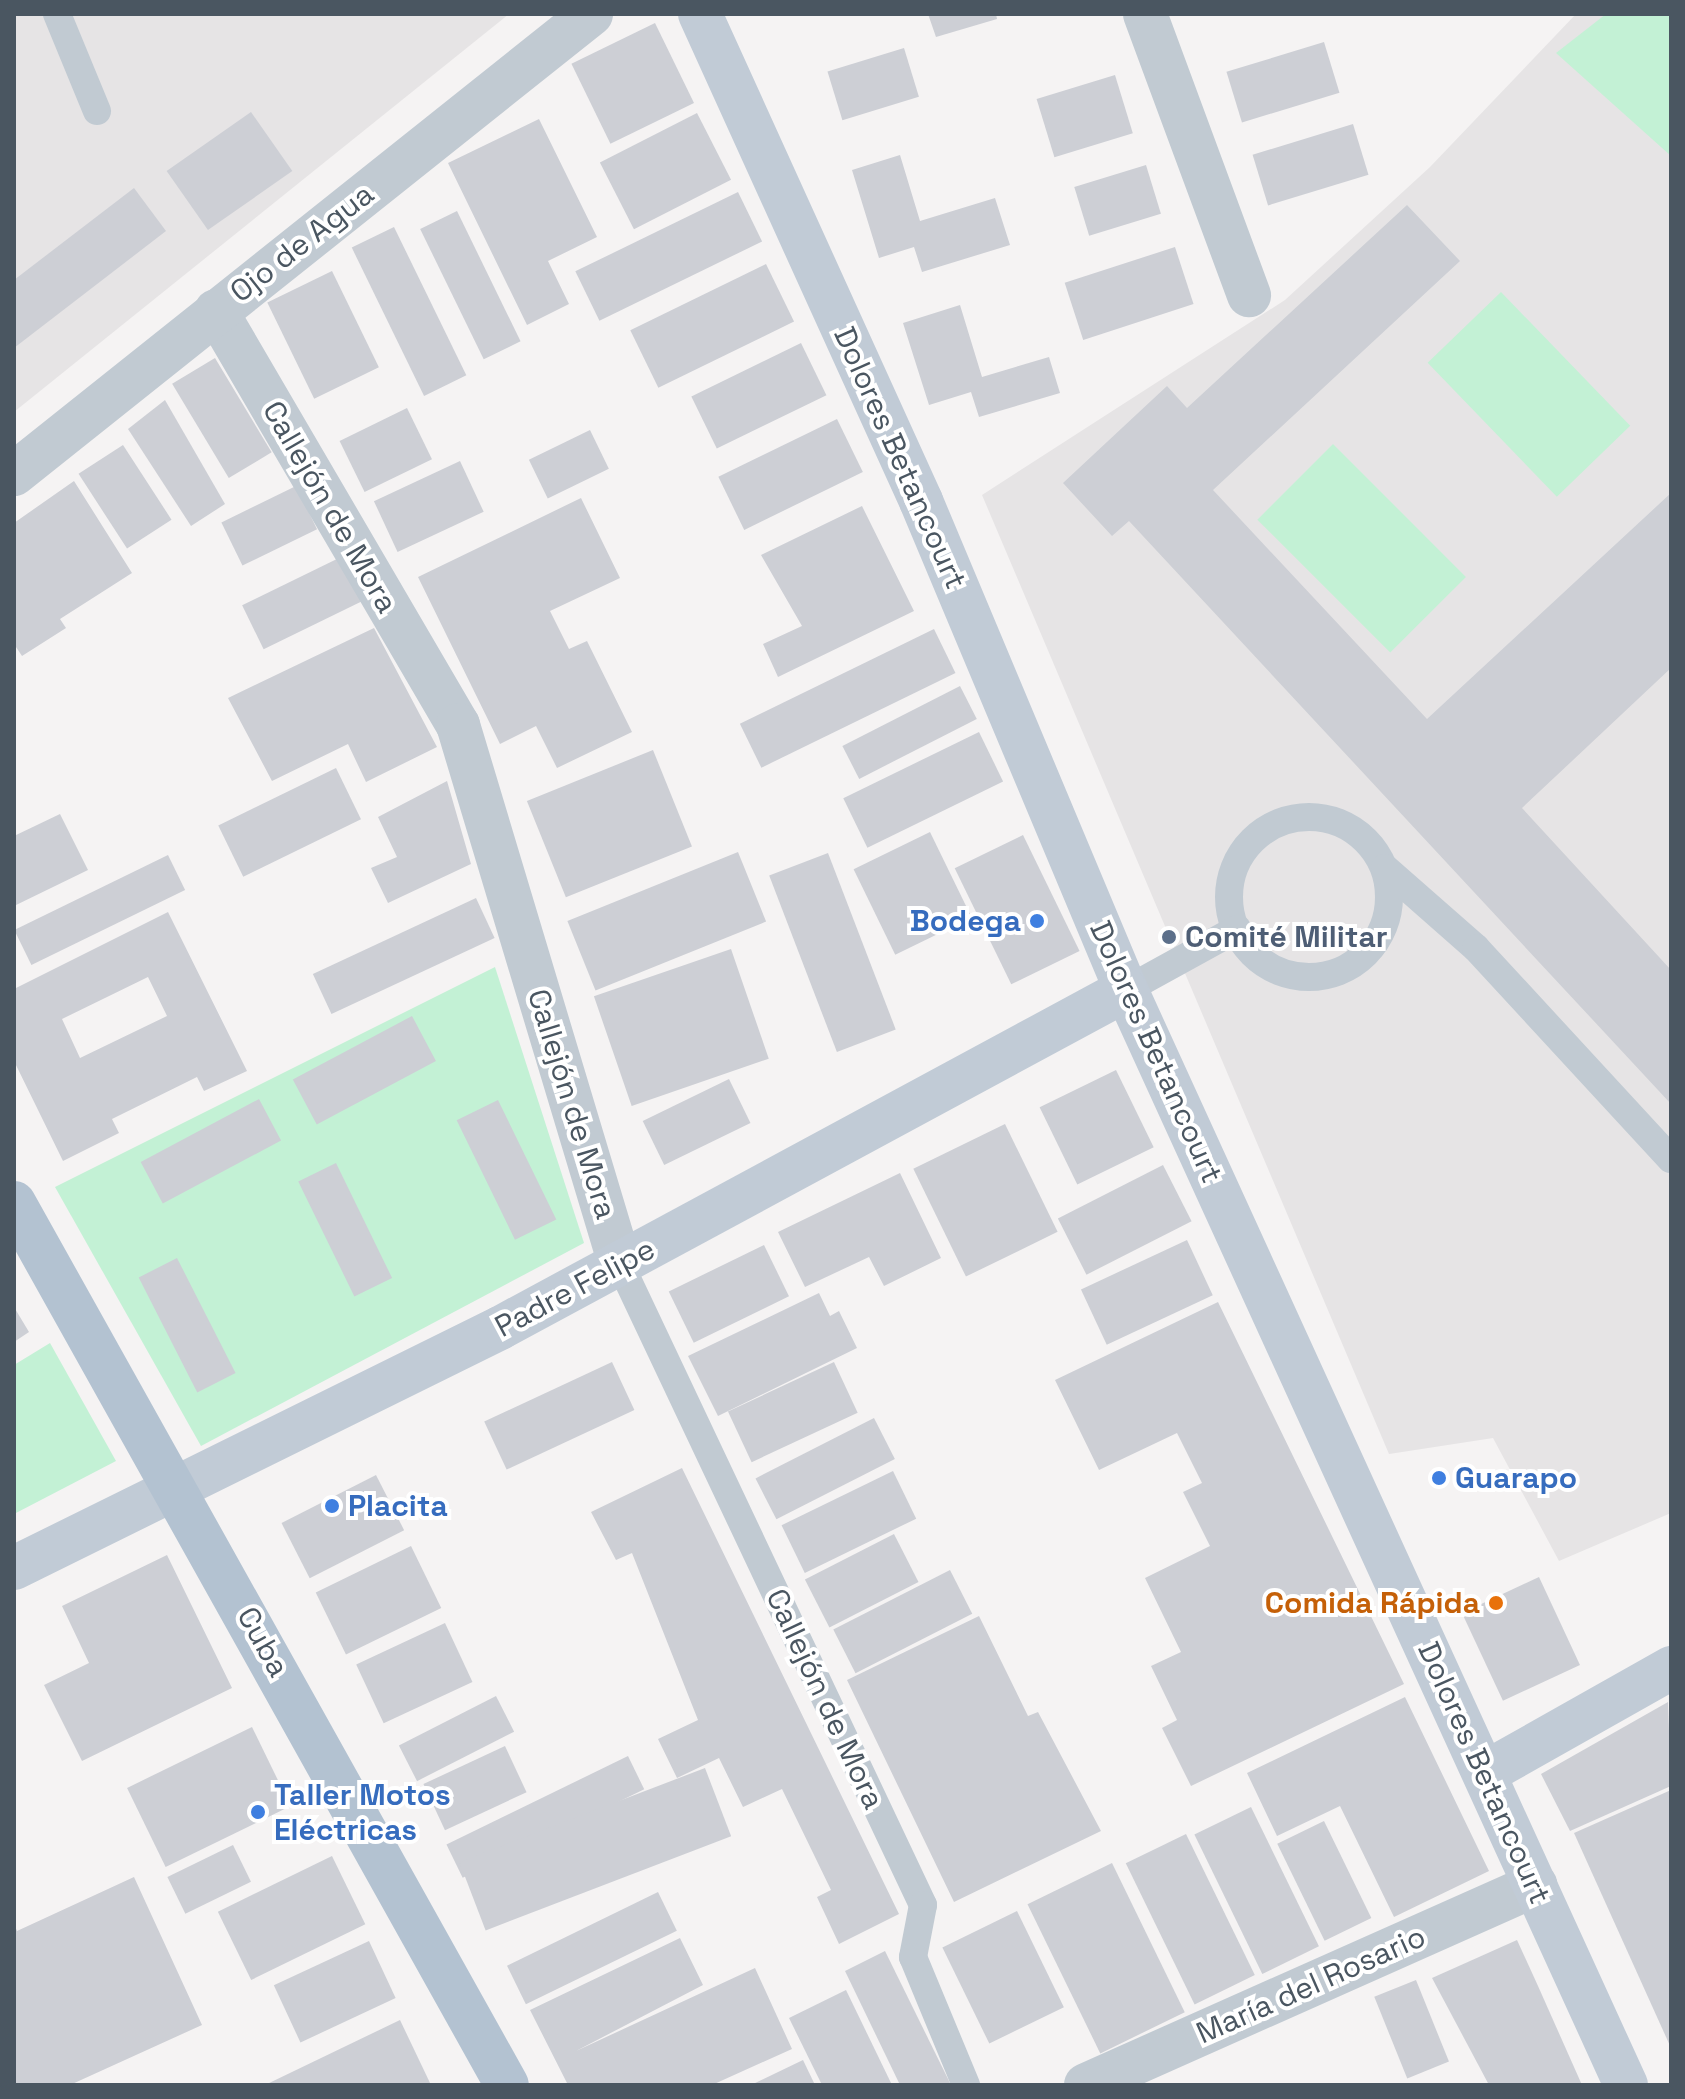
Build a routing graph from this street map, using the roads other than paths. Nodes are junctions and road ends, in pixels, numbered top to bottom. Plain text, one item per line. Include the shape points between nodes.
1 (57, 14) edge
2 (591, 14) edge
3 (700, 14) edge
4 (1145, 14) edge
5 (97, 111) dead end
6 (1249, 295) dead end
7 (216, 311) junction
8 (14, 474) edge
9 (1385, 868) junction
10 (1237, 929) junction
11 (1126, 990) junction
12 (1671, 1159) edge
13 (14, 1203) edge
14 (620, 1264) junction
15 (178, 1487) junction
16 (14, 1568) edge
17 (1671, 1668) edge
18 (1485, 1773) junction
19 (1535, 1885) junction
20 (507, 2085) edge
21 (966, 2085) edge
22 (1086, 2085) edge
23 (1626, 2085) edge

1 - 5 lane
2 - 7 street, Ojo de Agua
3 - 11 street, Dolores Betancourt via 921,501
4 - 6 street
7 - 8 street, Ojo de Agua
7 - 14 street, Callejón de Mora via 458,725
9 - 10 lane via 1388,906 1376,942 1335,973 1285,974 1262,962
9 - 10 lane via 1350,828 1324,818 1272,825 1250,841 1235,865 1229,891
9 - 12 lane via 1476,948
10 - 11 lane
11 - 14 street, Padre Felipe
11 - 18 street, Dolores Betancourt
13 - 15 main road, Cuba
14 - 15 street, Padre Felipe
14 - 21 lane, Callejón de Mora via 923,1905 913,1957
15 - 16 street, Padre Felipe
15 - 20 main road, Cuba
17 - 18 street
18 - 19 street, Dolores Betancourt
19 - 22 street, María del Rosario
19 - 23 street, Dolores Betancourt

